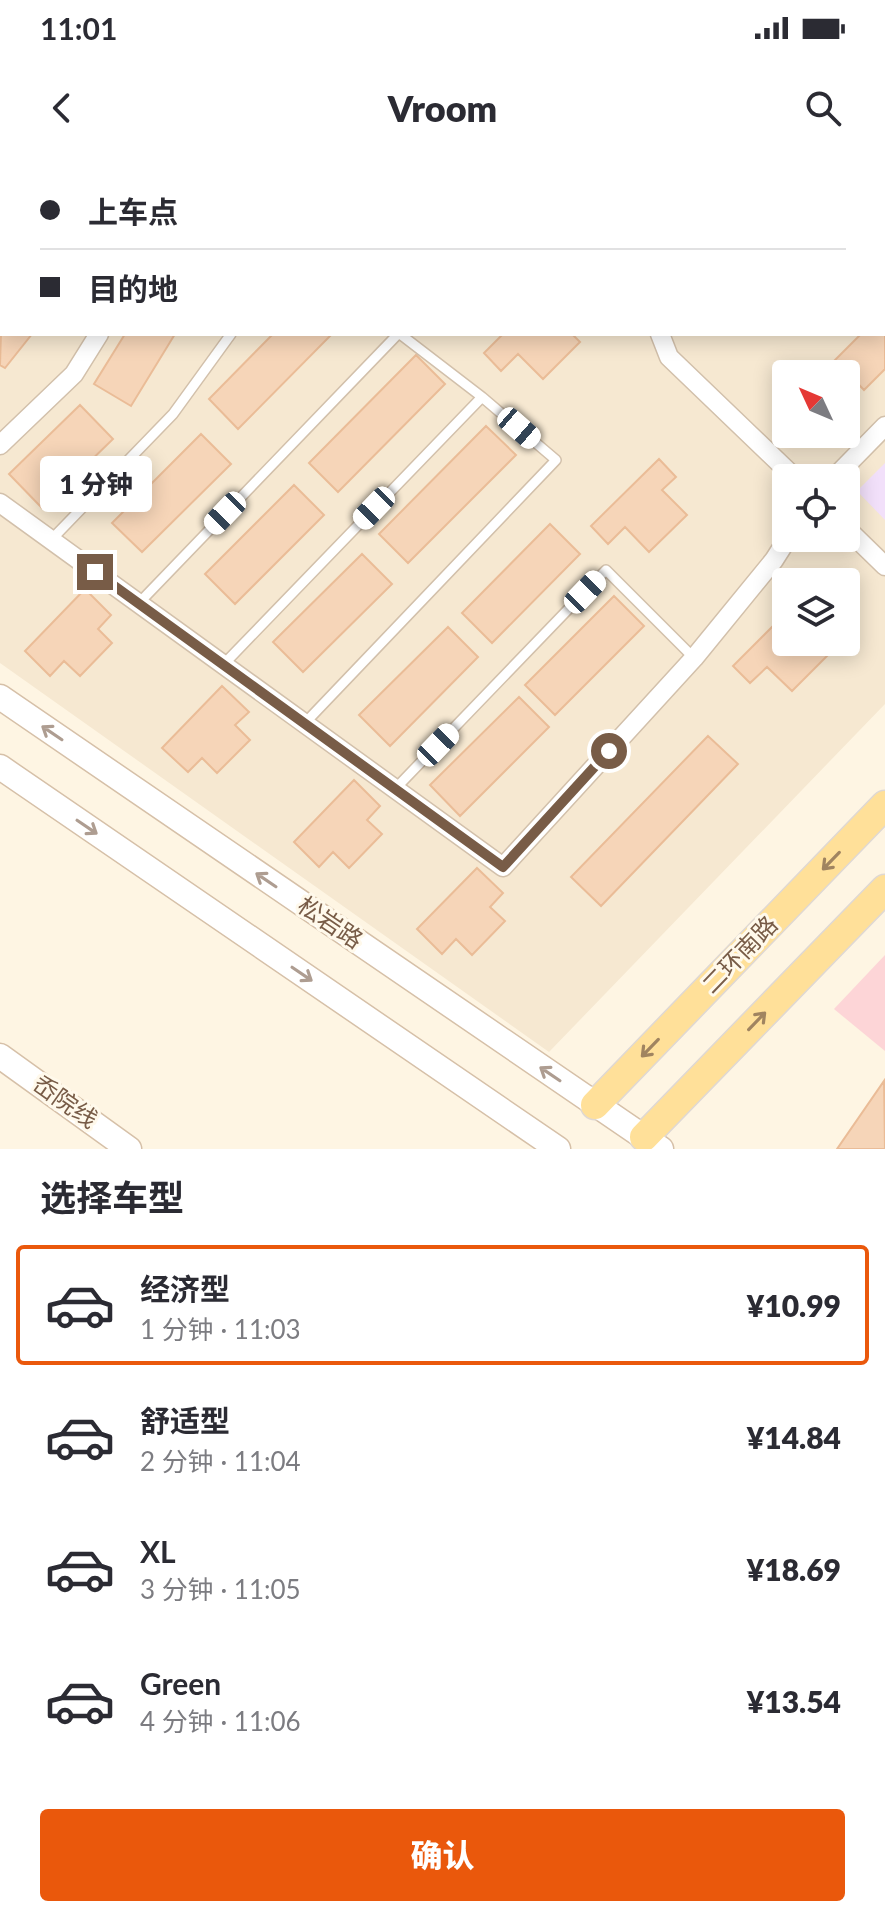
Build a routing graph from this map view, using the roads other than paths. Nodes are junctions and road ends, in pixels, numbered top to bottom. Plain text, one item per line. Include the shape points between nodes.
1 (98, 336) edge
2 (230, 336) edge
3 (397, 336) edge
4 (402, 336) edge
5 (661, 336) edge
6 (482, 397) junction
7 (885, 426) edge
8 (0, 445) edge
9 (780, 464) edge
10 (848, 464) edge
11 (0, 503) edge
12 (51, 540) junction
13 (860, 542) edge
14 (779, 552) edge
15 (885, 566) edge
16 (139, 603) junction
17 (694, 658) junction
18 (224, 664) junction
19 (0, 697) edge
20 (305, 723) junction
21 (0, 767) edge
22 (396, 788) junction
23 (885, 805) edge
24 (885, 889) edge
25 (0, 1056) edge
26 (595, 1105) junction
27 (653, 1143) edge
28 (129, 1149) edge
29 (558, 1149) edge

1 - 8 street via 74,374
2 - 12 lane via 173,414
3 - 16 lane
4 - 6 lane
5 - 9 street via 669,357
6 - 18 lane
6 - 20 lane via 556,460
7 - 10 street
11 - 12 street
12 - 16 street
13 - 15 street
14 - 17 street
16 - 18 street
17 - 22 street via 503,867
17 - 22 lane via 606,570
18 - 20 street
26 -> 19 main road, 松岩路
20 - 22 street
21 -> 29 main road
23 -> 26 main road, 二环南路
27 -> 24 main road
25 - 28 main road, 岙院线
26 - 27 main road, 松岩路

